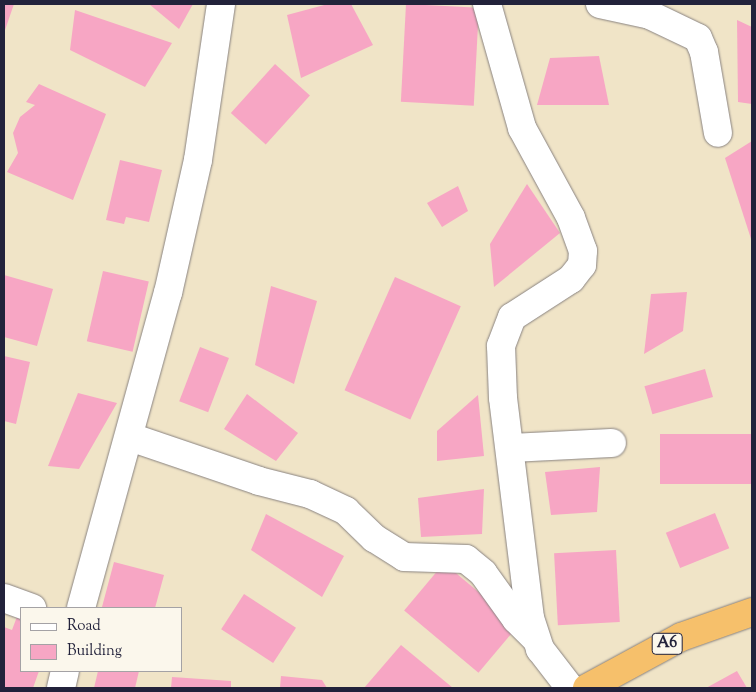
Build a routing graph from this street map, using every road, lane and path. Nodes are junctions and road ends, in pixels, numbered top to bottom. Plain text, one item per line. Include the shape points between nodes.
1 (221, 4) edge
2 (487, 4) edge
3 (600, 4) edge
4 (718, 133) dead end
5 (130, 438) junction
6 (612, 443) dead end
7 (510, 448) junction
8 (4, 598) edge
9 (29, 607) edge
10 (80, 607) edge
11 (752, 612) edge
12 (536, 638) junction
13 (65, 672) edge
14 (60, 688) edge
15 (570, 688) edge
16 (587, 688) edge

1 - 5 street via 198,160
2 - 7 street via 522,128 571,218 584,255 582,265 572,279 518,312 504,330 501,370
3 - 4 street via 650,15 698,38 704,52
5 - 10 street
5 - 12 street via 259,481 310,494 346,511 374,538 404,557 466,559 483,573 516,619
6 - 7 street
7 - 12 street via 530,618
8 - 9 street
11 - 16 highway, A6 via 681,637 618,668
12 - 15 street
13 - 14 street

